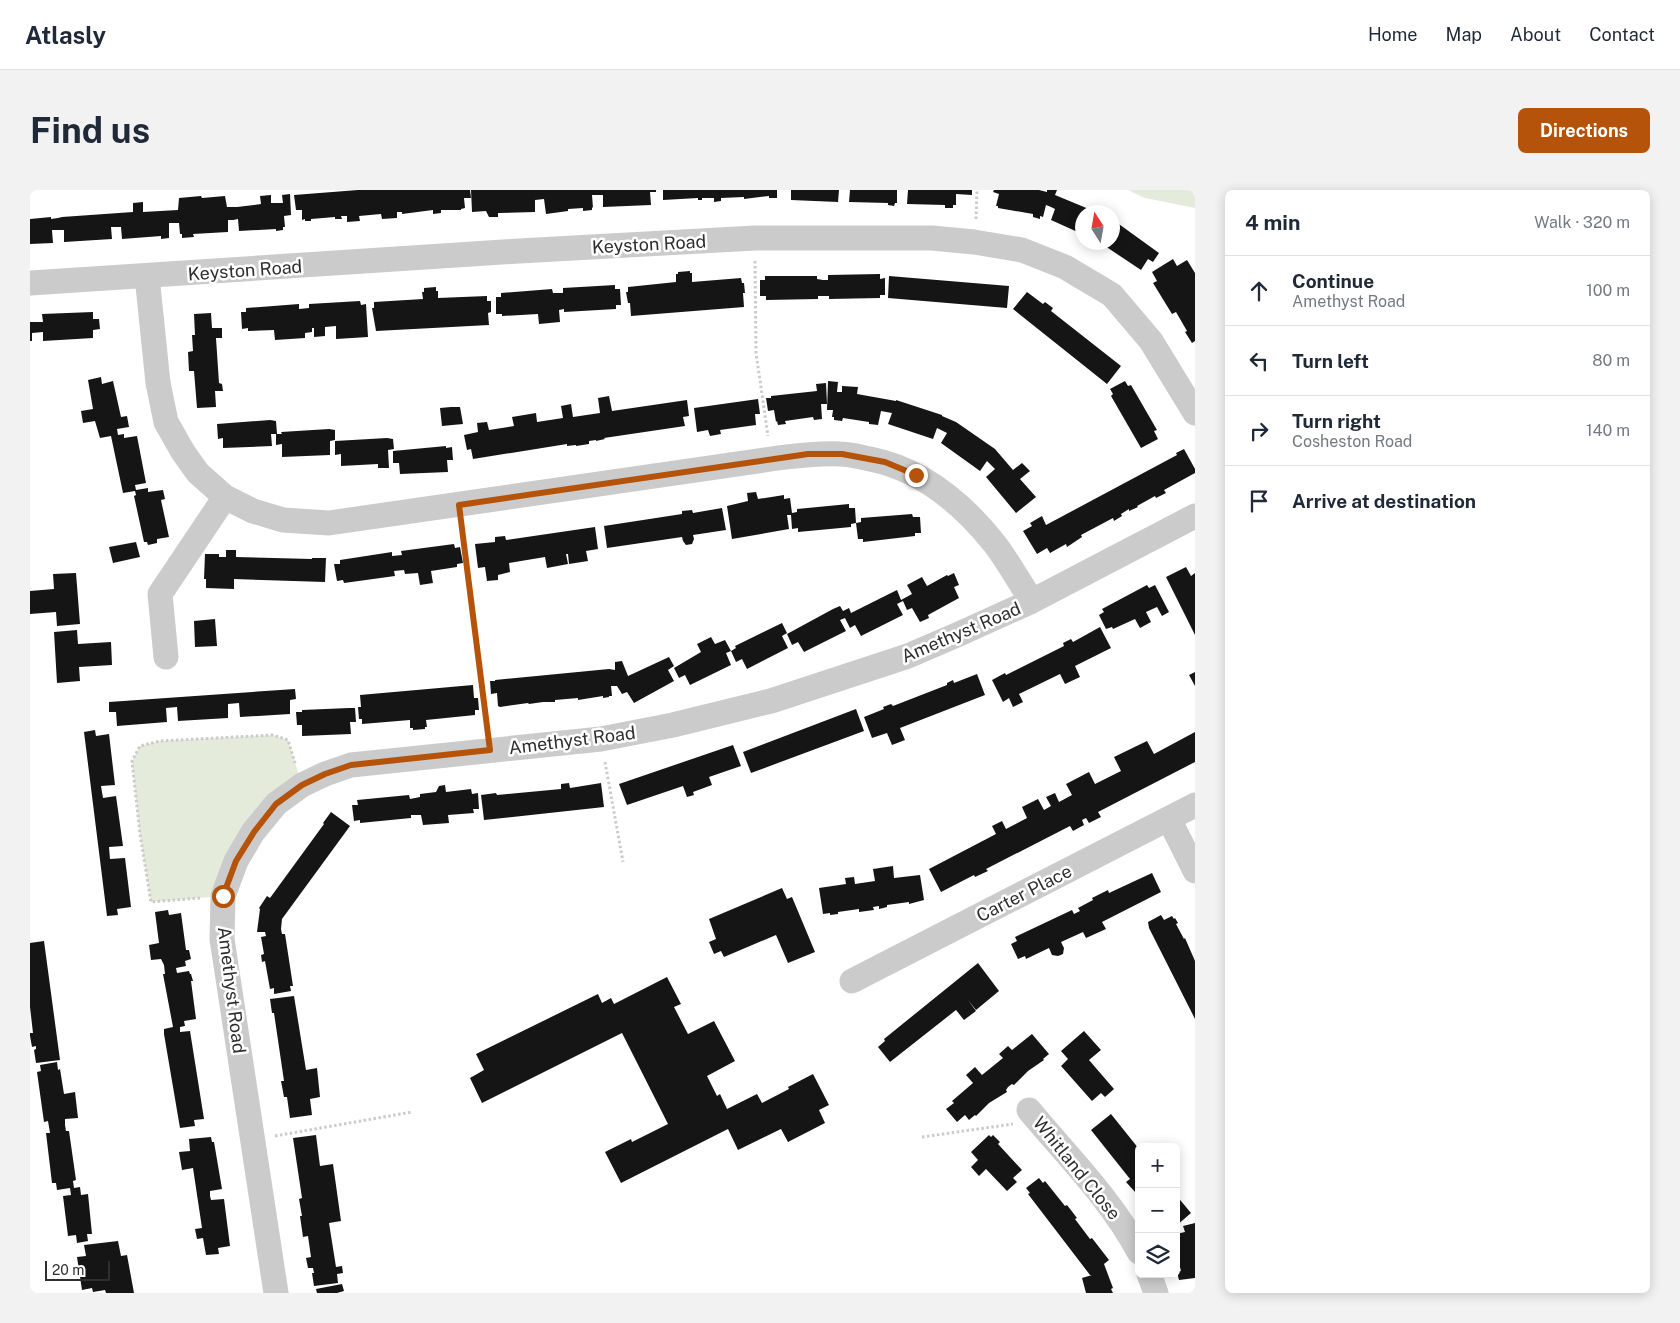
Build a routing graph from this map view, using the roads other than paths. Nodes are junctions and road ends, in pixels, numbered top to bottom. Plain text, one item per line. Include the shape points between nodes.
1 (147, 276) junction
2 (30, 283) edge
3 (1195, 413) edge
4 (225, 497) junction
5 (1195, 516) edge
6 (1032, 601) junction
7 (166, 658) dead end
8 (1195, 805) edge
9 (1169, 819) junction
10 (1195, 871) edge
11 (852, 981) dead end
12 (1034, 1115) road end
13 (1135, 1244) edge
14 (1150, 1278) edge
15 (276, 1293) edge
16 (1156, 1293) edge

1 - 2 street, Keyston Road
1 - 3 street, Keyston Road via 755,238 932,238 974,242 1022,250 1065,267 1112,295 1151,341
1 - 4 street via 158,383 166,422 193,466
4 - 6 street via 253,511 283,520 329,523 808,454 842,454 885,462 943,491 973,518 995,544
4 - 7 street via 160,594
5 - 6 street, Amethyst Road
6 - 15 street, Amethyst Road via 908,656 771,701 601,739 351,765 302,785 276,804 236,861 223,896 222,939
8 - 9 street, Carter Place
9 - 10 street
9 - 11 street, Carter Place
12 - 13 street, Whitland Close via 1104,1198
14 - 16 street

